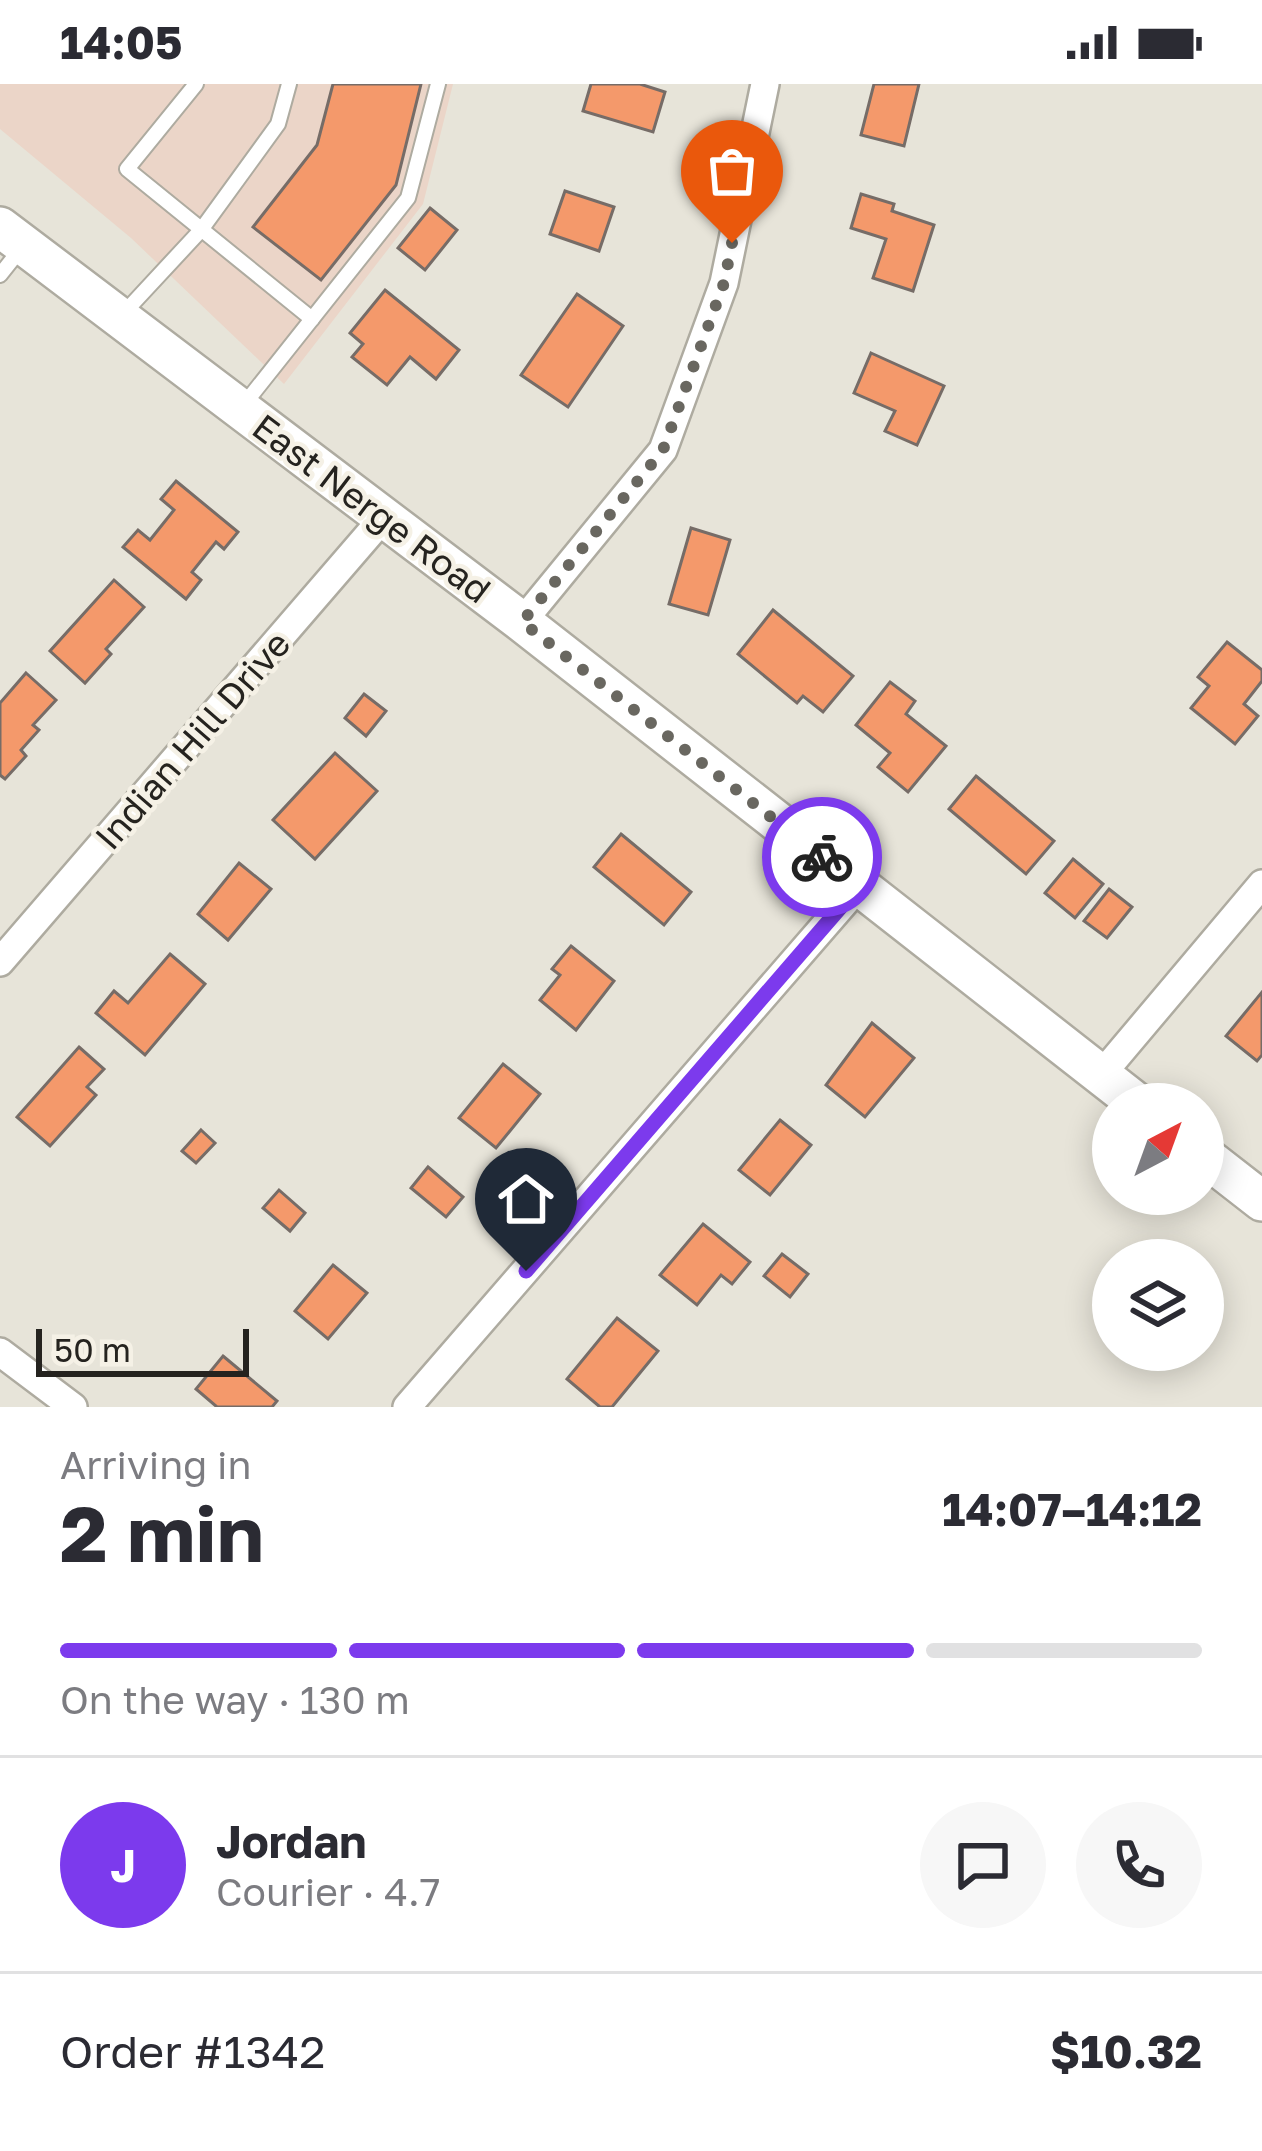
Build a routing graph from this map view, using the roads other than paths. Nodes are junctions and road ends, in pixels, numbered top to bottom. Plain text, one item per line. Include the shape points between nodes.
1 (196, 84) edge
2 (289, 84) edge
3 (438, 84) edge
4 (765, 84) edge
5 (202, 230) junction
6 (8, 249) edge
7 (120, 317) junction
8 (312, 319) junction
9 (240, 409) junction
10 (384, 517) junction
11 (522, 622) junction
12 (1262, 884) edge
13 (859, 886) junction
14 (0, 962) edge
15 (1101, 1075) junction
16 (1111, 1083) edge
17 (1224, 1171) edge
18 (1262, 1201) edge
19 (0, 1352) edge
20 (73, 1407) edge
21 (407, 1407) edge

1 - 5 lane via 127,169
2 - 5 lane via 278,124
3 - 8 lane via 408,198
4 - 11 street via 724,283 663,450
5 - 7 lane
5 - 8 lane
6 - 7 main road, East Nerge Road
7 - 9 main road, East Nerge Road
8 - 9 lane
9 - 10 main road, East Nerge Road
10 - 11 main road, East Nerge Road
10 - 14 street, Indian Hill Drive
11 - 13 main road, East Nerge Road
12 - 15 street
13 - 15 main road, East Nerge Road
13 - 21 street
15 - 16 main road, East Nerge Road
17 - 18 main road
19 - 20 street

